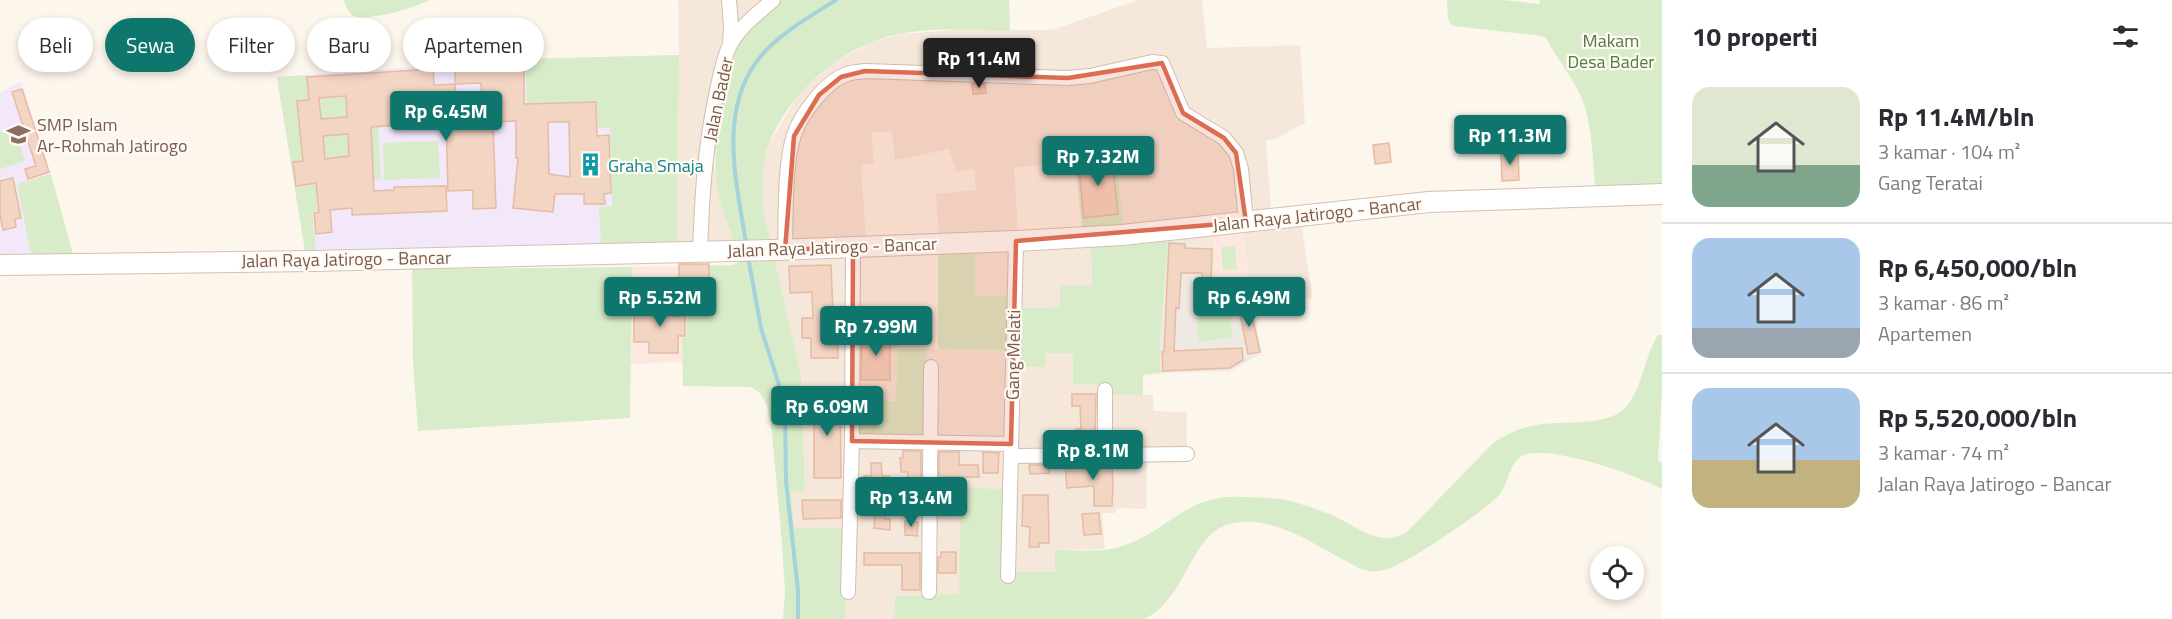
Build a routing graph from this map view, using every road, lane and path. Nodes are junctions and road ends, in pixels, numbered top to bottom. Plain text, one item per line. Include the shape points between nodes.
1 (729, 0) edge
2 (773, 0) edge
3 (730, 47) junction
4 (1662, 194) edge
5 (1246, 222) junction
6 (1016, 241) junction
7 (853, 247) junction
8 (780, 250) junction
9 (705, 251) junction
10 (0, 265) edge
11 (931, 367) dead end
12 (1105, 390) dead end
13 (852, 441) junction
14 (930, 443) junction
15 (1011, 450) junction
16 (1187, 454) dead end
17 (1105, 455) junction
18 (1008, 576) dead end
19 (848, 592) dead end
20 (929, 592) dead end

1 - 3 street
2 - 3 street, Jalan Bader via 743,27
3 - 9 street, Jalan Bader via 709,128 704,175
4 - 5 main road, Jalan Raya Jatirogo - Bancar via 1429,202
5 - 6 main road, Jalan Raya Jatirogo - Bancar
5 - 8 street via 1236,153 1224,138 1183,113 1162,63 1068,78 865,71 834,81 819,95 794,136
6 - 7 main road, Jalan Raya Jatirogo - Bancar
6 - 15 street, Gang Melati
7 - 8 main road, Jalan Raya Jatirogo - Bancar
7 - 13 street
8 - 9 main road, Jalan Raya Jatirogo - Bancar
9 - 10 main road, Jalan Raya Jatirogo - Bancar
11 - 14 street
12 - 17 street
13 - 14 street
13 - 19 street
14 - 15 street
14 - 20 street
15 - 17 street
15 - 18 street, Gang Melati
16 - 17 street

